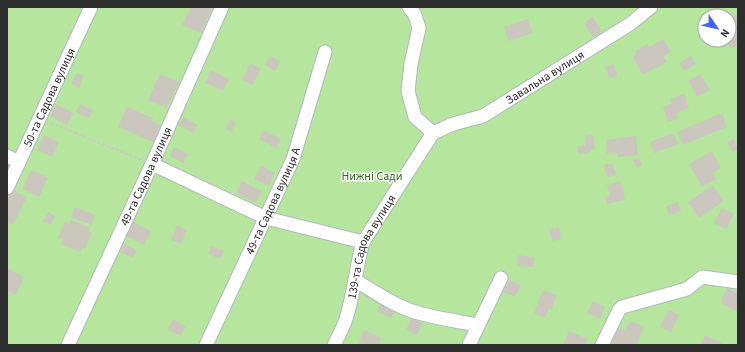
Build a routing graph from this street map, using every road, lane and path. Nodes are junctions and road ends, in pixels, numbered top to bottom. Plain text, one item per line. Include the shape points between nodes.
1 (91, 7) edge
2 (222, 7) edge
3 (409, 7) edge
4 (651, 7) edge
5 (325, 52) dead end
6 (39, 118) junction
7 (432, 134) junction
8 (7, 156) edge
9 (19, 162) junction
10 (152, 164) junction
11 (7, 188) edge
12 (266, 218) junction
13 (364, 242) junction
14 (501, 278) dead end
15 (355, 280) junction
16 (738, 282) edge
17 (478, 325) junction
18 (68, 345) edge
19 (206, 345) edge
20 (334, 345) edge
21 (469, 345) edge
22 (602, 345) edge

1 - 6 street, 50-та Садова вулиця
2 - 10 street, 49-та Садова вулиця
3 - 7 street via 416,15 419,28 408,91 415,118
4 - 7 street, Завальна вулиця via 630,24 483,116 453,124
5 - 12 street, 49-та Садова вулиця А via 293,159
6 - 9 street, 50-та Садова вулиця
6 - 10 path
7 - 13 street, 139-та Садова вулиця
8 - 9 street
9 - 11 street, 50-та Садова вулиця
10 - 12 street
10 - 18 street, 49-та Садова вулиця
12 - 13 street
12 - 19 street, 49-та Садова вулиця А
13 - 15 street, 139-та Садова вулиця
14 - 17 street
15 - 17 street via 411,311
15 - 20 street, 139-та Садова вулиця via 346,320
16 - 22 street via 702,277 687,289 622,307
17 - 21 street

